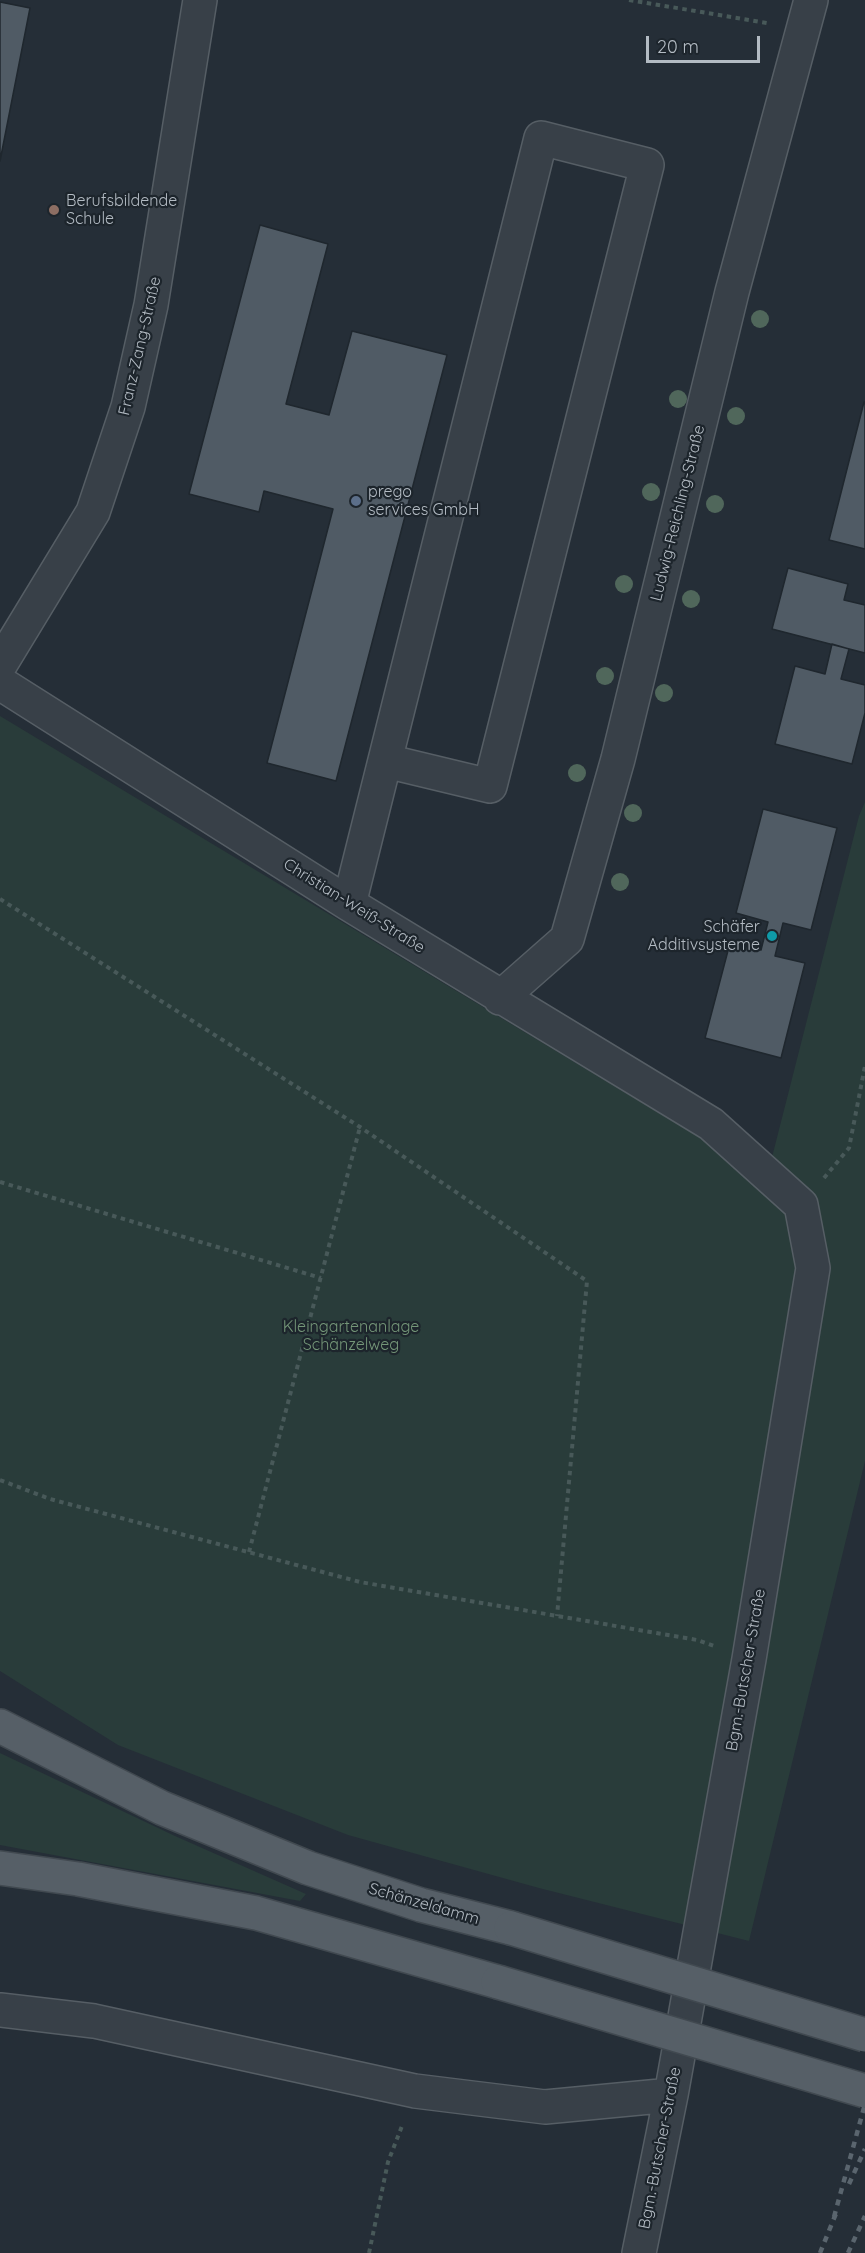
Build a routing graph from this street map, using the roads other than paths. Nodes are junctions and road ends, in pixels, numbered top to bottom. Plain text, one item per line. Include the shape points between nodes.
1 (200, 0) edge
2 (807, 15) edge
3 (0, 665) edge
4 (0, 683) edge
5 (386, 760) junction
6 (349, 904) junction
7 (500, 998) junction
8 (801, 1205) joint
9 (0, 1726) edge
10 (0, 1868) edge
11 (0, 2010) edge
12 (865, 2035) edge
13 (865, 2091) edge
14 (671, 2095) junction
15 (639, 2253) edge

1 - 3 street, Franz-Zang-Straße via 151,306 128,407 93,512
2 - 7 street, Ludwig-Reichling-Straße via 732,292 618,759 567,939
4 - 6 street, Christian-Weiß-Straße
5 - 5 street via 490,786 647,165 541,138
5 - 6 street
6 - 7 street, Christian-Weiß-Straße
7 - 8 street, Christian-Weiß-Straße via 711,1124
8 - 14 street, Bgm.-Butscher-Straße via 813,1268 749,1659
9 - 12 main road, Schänzeldamm, bridge via 162,1808 308,1868
10 - 13 main road, bridge via 78,1878 256,1913
11 - 14 street via 93,2021 415,2091 544,2107
14 - 15 street, Bgm.-Butscher-Straße

